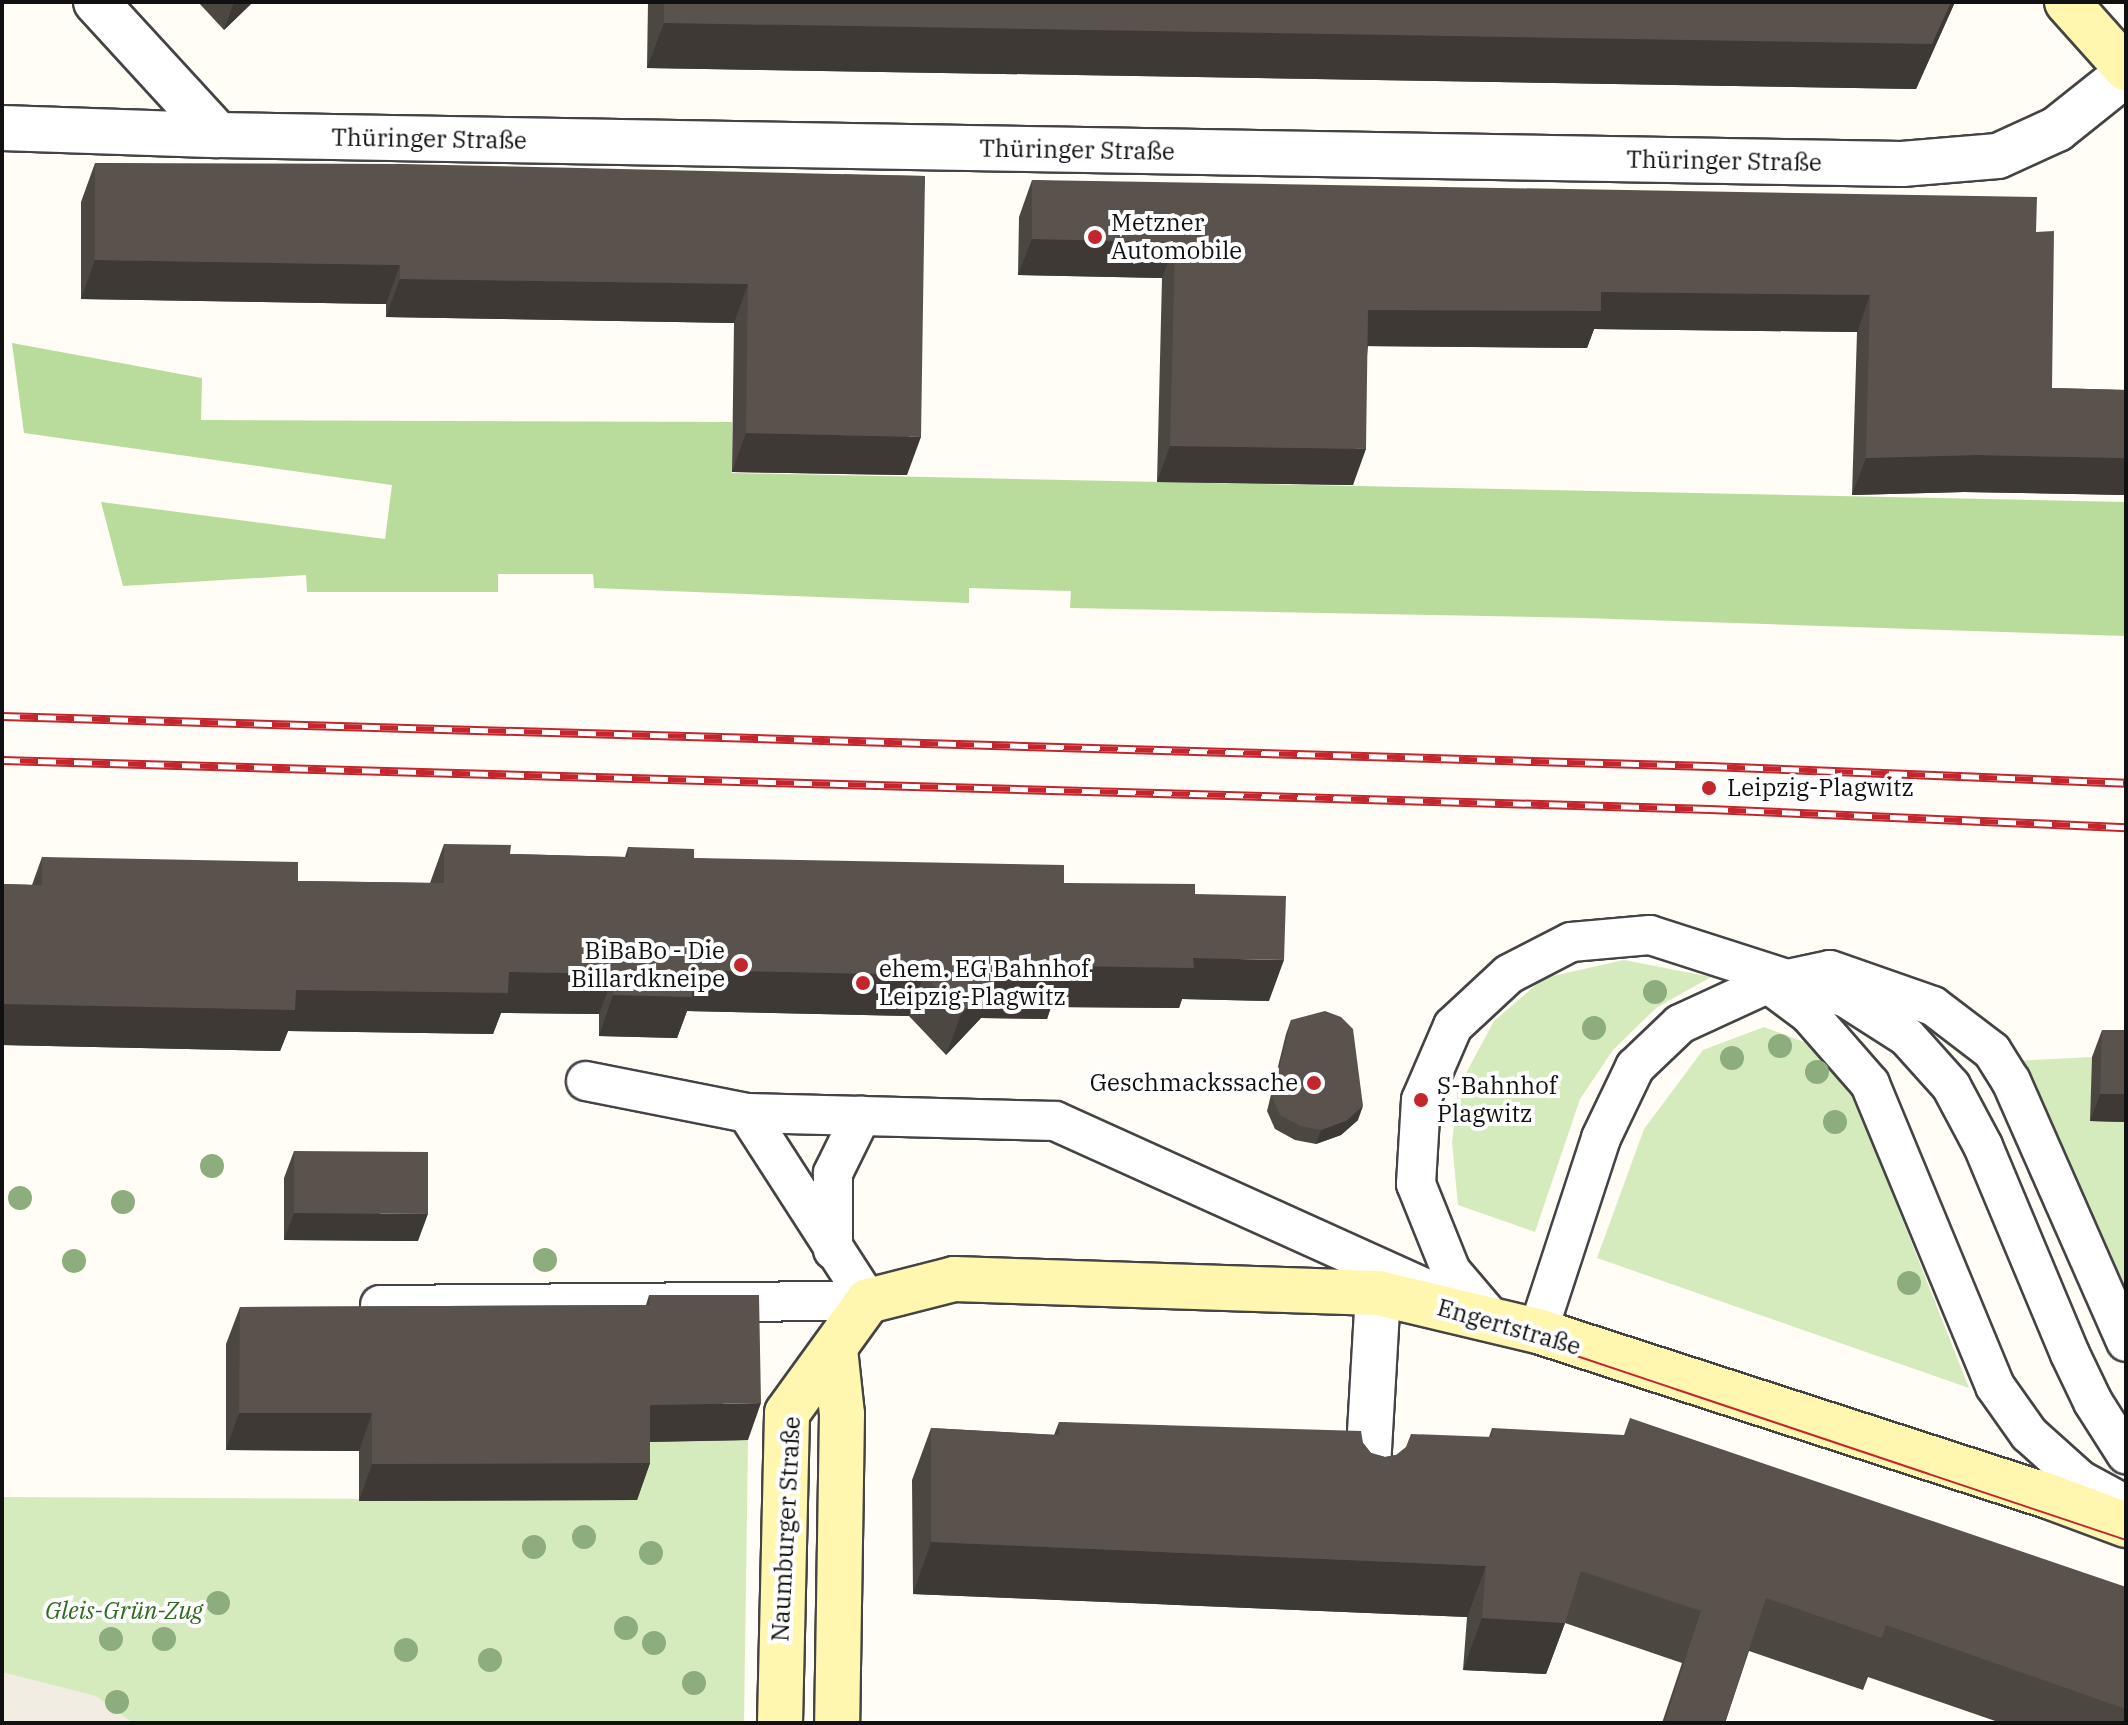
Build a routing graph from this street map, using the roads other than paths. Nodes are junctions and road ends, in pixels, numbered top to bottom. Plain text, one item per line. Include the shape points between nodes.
1 (96, 2) edge
2 (2067, 2) edge
3 (2126, 68) edge
4 (2126, 74) edge
5 (2, 128) edge
6 (218, 135) junction
7 (1780, 981) junction
8 (586, 1081) dead end
9 (747, 1113) junction
10 (861, 1116) junction
11 (833, 1250) junction
12 (1378, 1293) junction
13 (868, 1301) junction
14 (380, 1305) edge
15 (1491, 1318) junction
16 (1538, 1331) junction
17 (2126, 1342) edge
18 (835, 1349) junction
19 (2126, 1454) edge
20 (1367, 1484) edge
21 (2126, 1505) edge
22 (2126, 1525) edge
23 (780, 1723) edge
24 (837, 1723) edge

1 - 6 street
2 - 3 street
4 - 6 street, Thüringer Straße via 2057,129 1998,156 1902,164
5 - 6 street, Thüringer Straße
7 - 15 lane via 1650,935 1571,942 1509,974 1453,1026 1421,1100 1416,1184 1451,1271
7 - 16 lane via 1680,1024 1635,1067 1601,1138
7 - 17 lane via 1830,970 1933,1006 1992,1051 2011,1081
7 - 19 lane via 1846,998 1907,1037 1951,1086 1983,1146 2075,1366
7 - 21 lane via 1870,1084 1995,1386 2029,1434 2080,1480
8 - 9 lane
9 - 10 lane
9 - 11 lane
10 - 11 lane via 833,1173
10 - 15 lane via 1055,1121
11 - 13 lane
12 - 13 street, Engertstraße via 954,1279
12 - 15 street, Engertstraße
12 - 20 street
13 - 14 lane
13 - 18 street, Naumburger Straße
15 - 16 street, Engertstraße
16 - 22 street, Engertstraße
18 - 23 street, Naumburger Straße via 787,1413
18 - 24 street, Naumburger Straße via 842,1414

